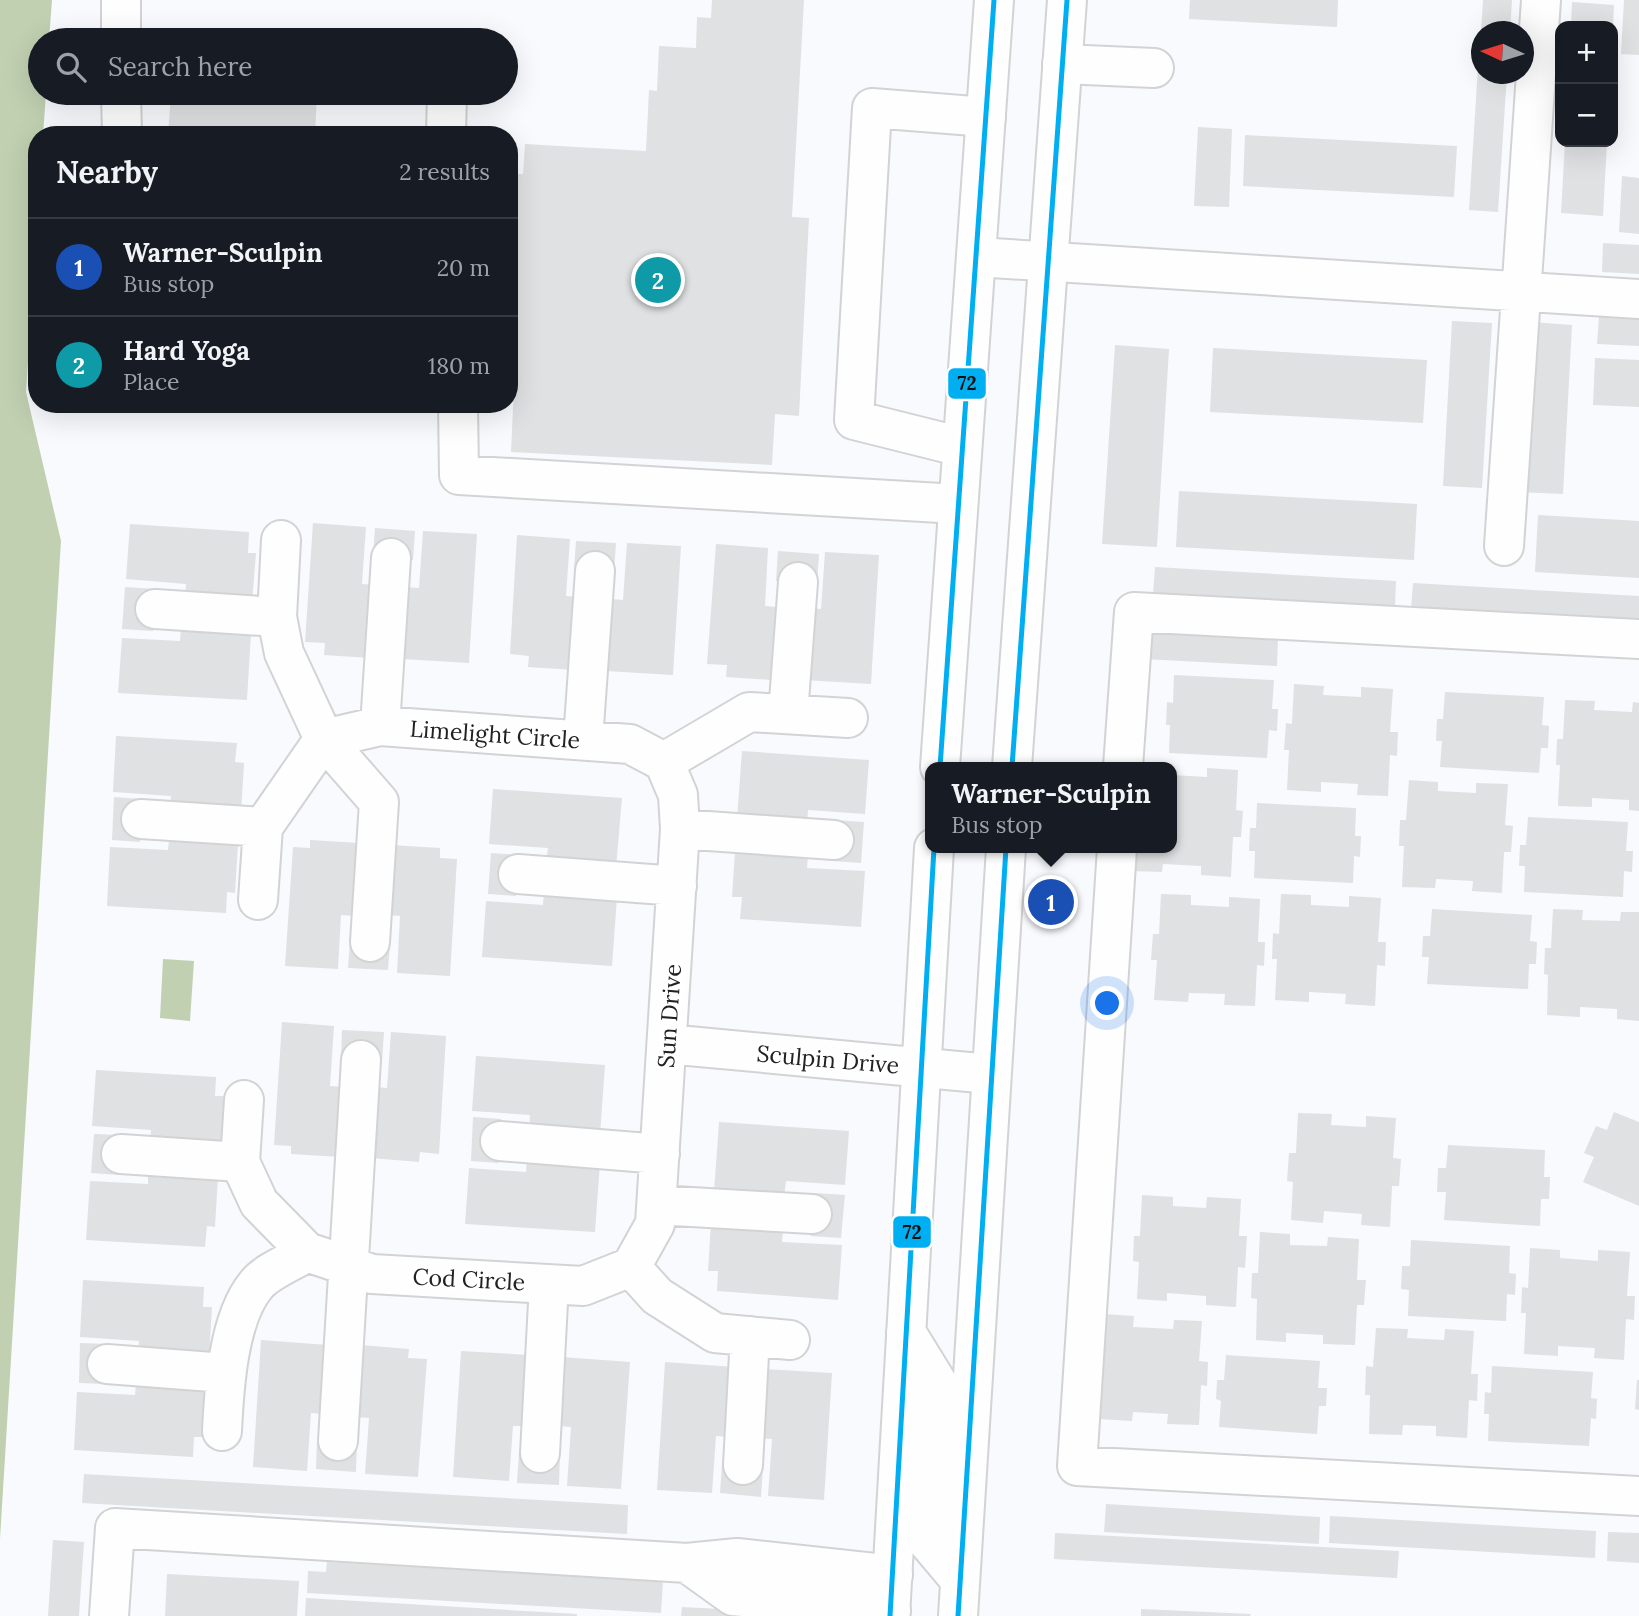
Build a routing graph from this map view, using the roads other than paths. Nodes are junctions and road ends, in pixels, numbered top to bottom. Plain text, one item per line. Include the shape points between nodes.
1 (121, 0) edge
2 (994, 0) edge
3 (1067, 0) edge
4 (1541, 0) edge
5 (121, 28) edge
6 (1062, 64) junction
7 (1154, 68) dead end
8 (121, 105) edge
9 (447, 105) edge
10 (986, 117) junction
11 (122, 126) edge
12 (446, 126) edge
13 (976, 257) junction
14 (1048, 260) junction
15 (1522, 290) junction
16 (1639, 299) edge
17 (458, 413) edge
18 (962, 447) junction
19 (958, 503) junction
20 (281, 540) dead end
21 (1504, 546) dead end
22 (391, 558) dead end
23 (595, 571) dead end
24 (798, 582) dead end
25 (155, 609) dead end
26 (277, 617) junction
27 (1639, 639) edge
28 (788, 714) junction
29 (848, 718) dead end
30 (380, 726) junction
31 (324, 739) junction
32 (583, 740) junction
33 (664, 762) junction
34 (940, 762) edge
35 (1012, 762) edge
36 (1123, 762) edge
37 (141, 819) dead end
38 (262, 827) junction
39 (680, 829) junction
40 (834, 840) dead end
41 (934, 853) edge
42 (1006, 853) edge
43 (1117, 853) edge
44 (518, 874) dead end
45 (677, 886) junction
46 (258, 900) dead end
47 (370, 942) dead end
48 (667, 1044) junction
49 (361, 1060) dead end
50 (923, 1067) junction
51 (990, 1074) junction
52 (244, 1100) dead end
53 (500, 1141) dead end
54 (121, 1154) dead end
55 (660, 1154) junction
56 (240, 1162) junction
57 (657, 1205) junction
58 (812, 1214) dead end
59 (307, 1252) junction
60 (348, 1266) junction
61 (631, 1267) junction
62 (549, 1284) junction
63 (906, 1332) junction
64 (750, 1336) junction
65 (790, 1340) dead end
66 (107, 1364) dead end
67 (225, 1373) junction
68 (222, 1431) dead end
69 (338, 1441) dead end
70 (540, 1452) dead end
71 (743, 1465) dead end
72 (1639, 1496) edge
73 (959, 1598) edge
74 (898, 1604) edge
75 (109, 1616) edge

1 - 5 main road
2 - 10 main road
3 - 6 main road
4 - 15 main road
6 - 7 main road
6 - 14 main road
8 - 11 main road
9 - 12 main road
10 - 13 main road
10 - 18 main road via 872,108 854,421
13 - 14 main road
13 - 18 main road
14 - 15 main road
14 - 35 main road
15 - 16 main road
15 - 21 main road
17 - 19 main road via 459,475
18 - 19 main road
19 - 34 main road
20 - 26 main road
22 - 30 main road
23 - 32 main road
24 - 28 main road
25 - 26 main road
26 - 31 main road via 284,653
27 - 36 main road via 1134,612
28 - 29 main road
28 - 33 main road via 749,712
30 - 31 main road, Limelight Circle
30 - 32 main road, Limelight Circle
31 - 38 main road
31 - 47 main road via 379,802
32 - 33 main road, Limelight Circle via 631,744
33 - 39 main road, Sun Drive via 678,795
37 - 38 main road
38 - 46 main road
39 - 40 main road
39 - 45 main road, Sun Drive
41 - 50 main road
42 - 51 main road
43 - 72 main road via 1077,1466
44 - 45 main road
45 - 48 main road, Sun Drive
48 - 50 main road, Sculpin Drive
48 - 55 main road, Sun Drive
49 - 60 main road
50 - 51 main road, Sculpin Drive
50 - 63 main road
51 - 73 main road
52 - 56 main road
53 - 55 main road
54 - 56 main road
55 - 57 main road, Sun Drive
56 - 59 main road via 259,1203
57 - 58 main road
57 - 61 main road, Sun Drive via 655,1224
59 - 60 main road, Cod Circle
59 - 67 main road via 257,1284 240,1318
60 - 62 main road, Cod Circle via 372,1274
60 - 69 main road
61 - 62 main road, Cod Circle via 583,1286
61 - 64 main road via 657,1296 715,1334
62 - 70 main road
63 - 73 main road via 938,1384 928,1542
63 - 74 main road
64 - 65 main road
64 - 71 main road
66 - 67 main road
67 - 68 main road
74 - 75 main road via 737,1558 687,1563 115,1528

